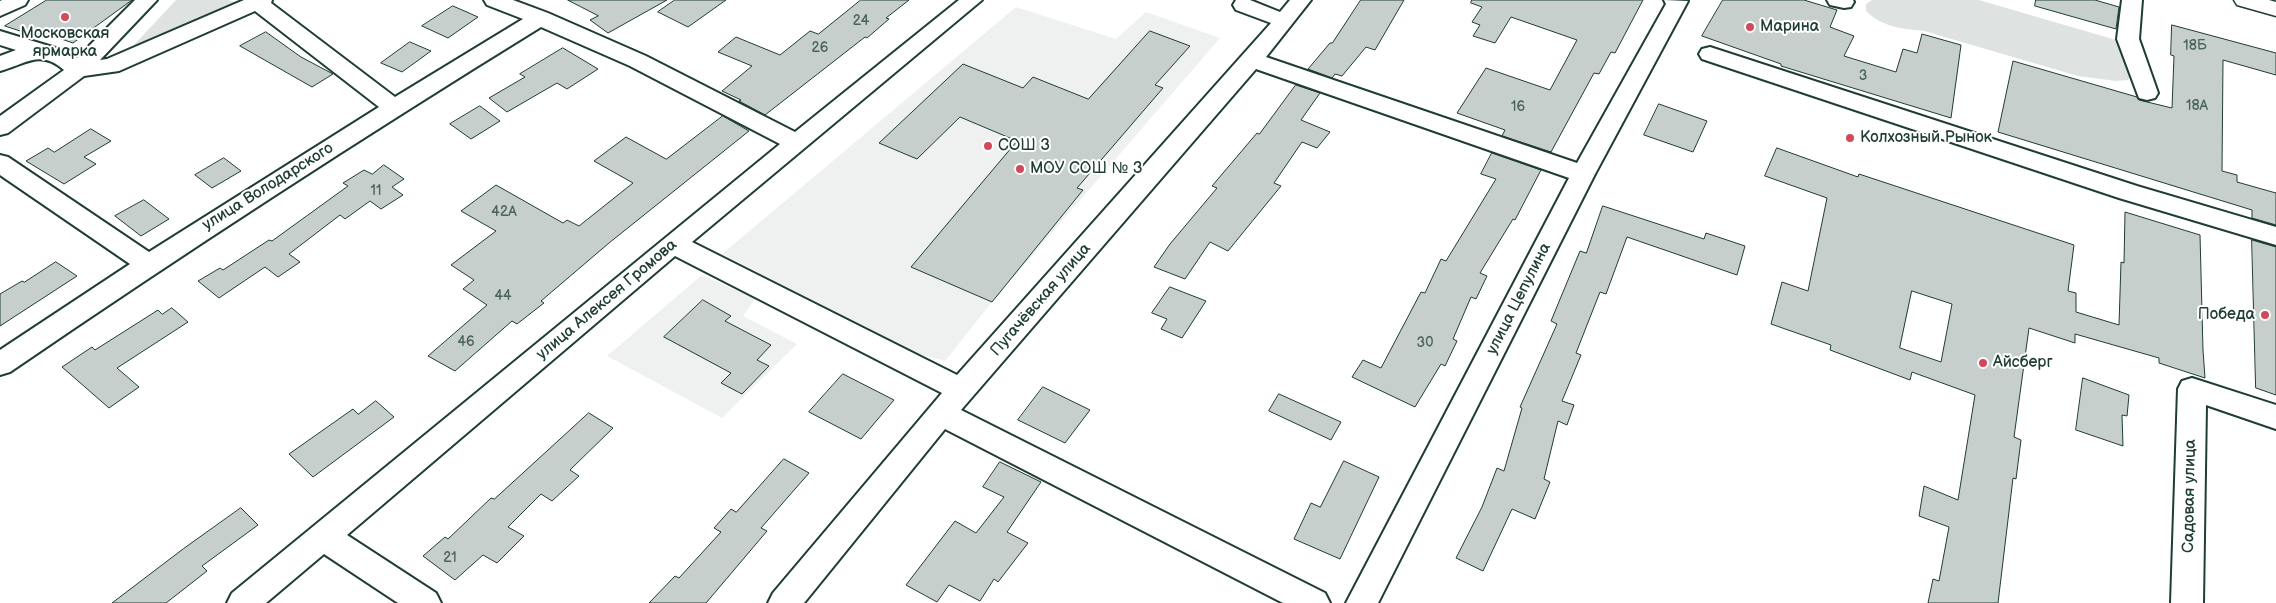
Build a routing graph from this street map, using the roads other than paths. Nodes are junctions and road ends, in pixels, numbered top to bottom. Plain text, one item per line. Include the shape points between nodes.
1 (18, 0) edge
2 (147, 0) edge
3 (494, 0) edge
4 (972, 0) edge
5 (1301, 0) edge
6 (1674, 0) edge
7 (2132, 0) edge
8 (2245, 0) edge
9 (258, 1) edge
10 (1243, 6) dead end
11 (2276, 9) edge
12 (0, 10) edge
13 (540, 18) junction
14 (1284, 21) junction
15 (0, 38) edge
16 (39, 50) junction
17 (1710, 54) dead end
18 (1252, 60) junction
19 (0, 64) edge
20 (78, 70) junction
21 (2147, 93) dead end
22 (394, 107) junction
23 (0, 127) edge
24 (796, 143) junction
25 (0, 163) edge
26 (1582, 174) junction
27 (2276, 236) edge
28 (673, 244) junction
29 (148, 264) junction
30 (0, 364) edge
31 (961, 390) junction
32 (942, 414) junction
33 (2276, 417) edge
34 (324, 537) junction
35 (243, 603) edge
36 (425, 603) edge
37 (784, 603) edge
38 (1314, 603) edge
39 (1362, 603) edge
40 (2187, 603) edge

1 - 12 street
2 - 20 street
3 - 13 street
4 - 24 street, улица Алексея Громова
5 - 14 street, Пугачёвская улица
6 - 26 street, улица Цепулина via 1678,1
7 - 21 street via 2128,39
8 - 11 main road
9 - 20 street via 110,66
9 - 22 street
10 - 14 lane
13 - 22 street, улица Володарского
13 - 24 street via 638,61
14 - 18 street, Пугачёвская улица
15 - 16 street
16 - 19 street
16 - 20 street via 64,58
17 - 27 street via 2128,192
18 - 26 street
18 - 31 street, Пугачёвская улица
20 - 23 street
22 - 29 street, улица Володарского
24 - 28 street, улица Алексея Громова
25 - 29 street
26 - 39 street, улица Цепулина
28 - 31 street
28 - 34 street, улица Алексея Громова
29 - 30 street, улица Володарского
31 - 32 street, Пугачёвская улица
32 - 37 street, Пугачёвская улица
32 - 38 street
33 - 40 street, Садовая улица via 2192,389
34 - 35 street, улица Алексея Громова
34 - 36 street

